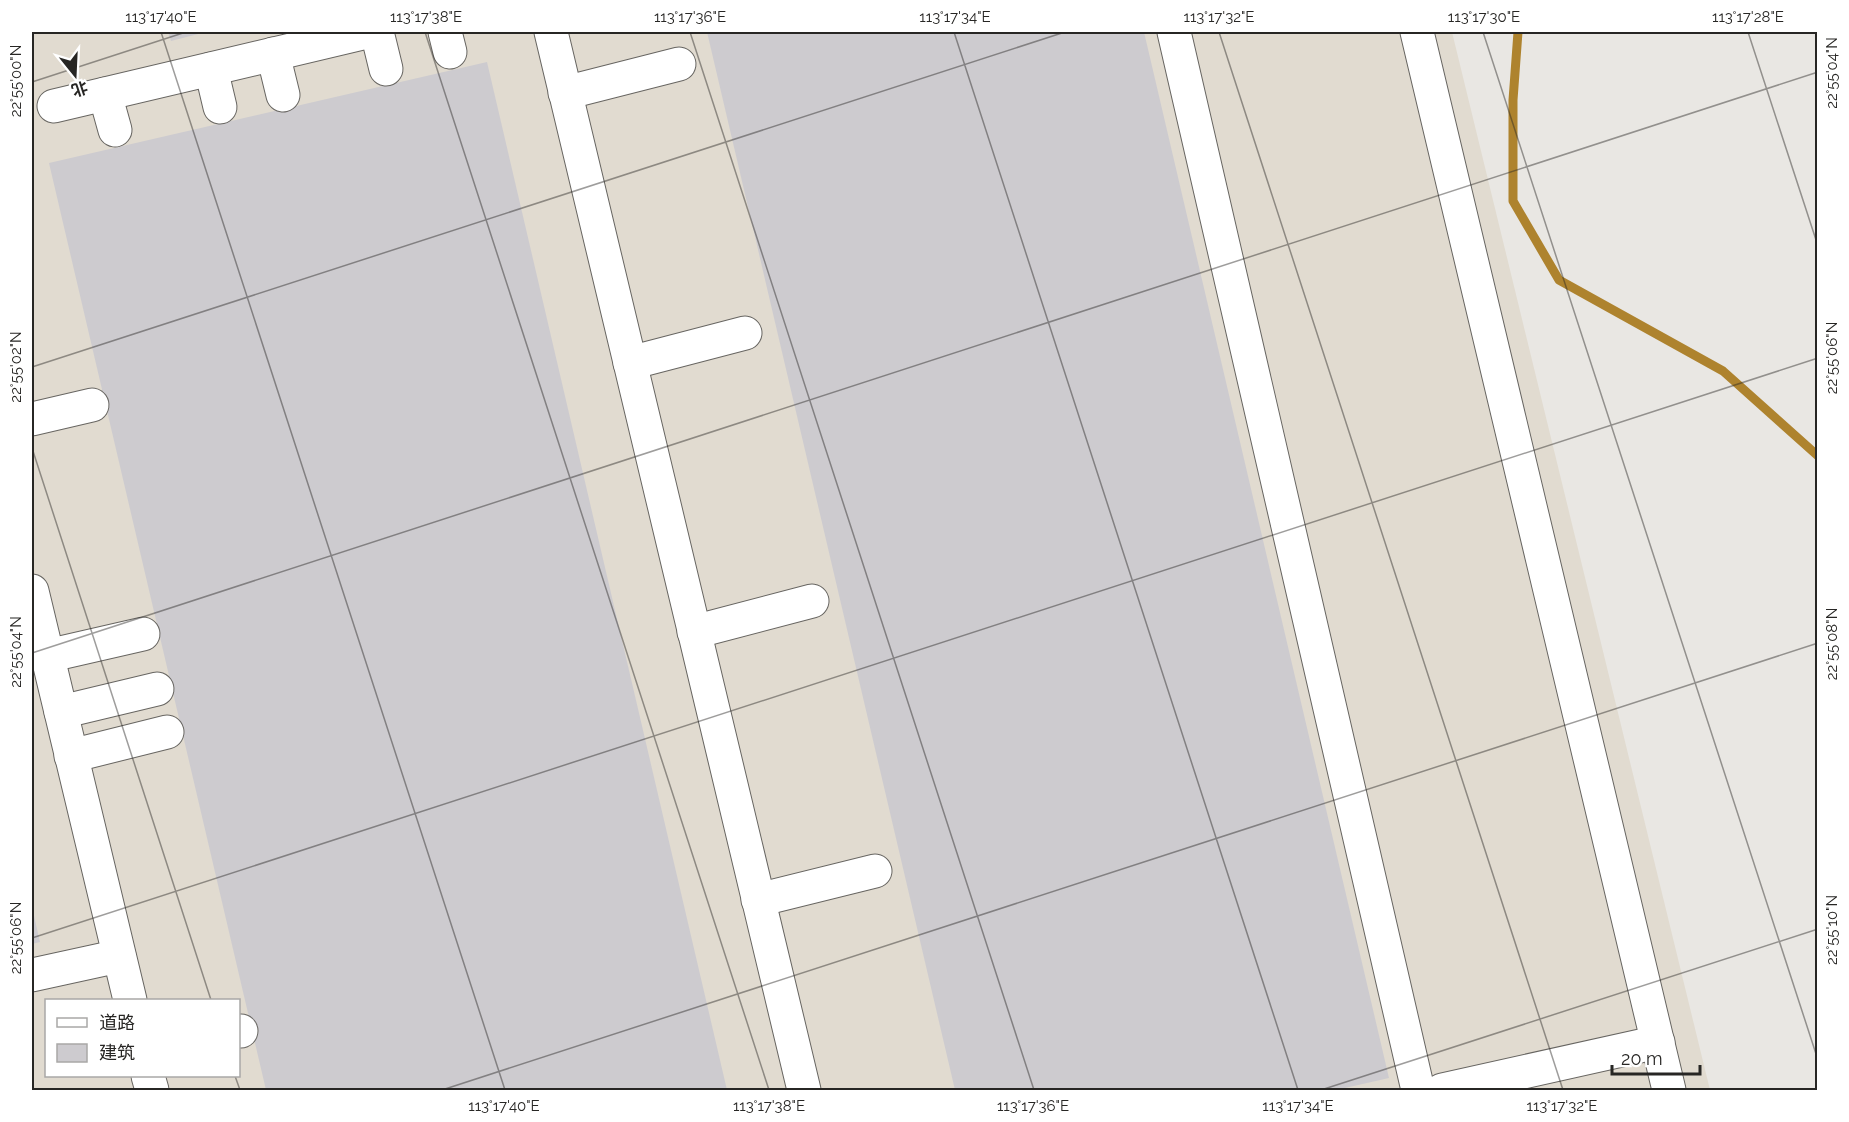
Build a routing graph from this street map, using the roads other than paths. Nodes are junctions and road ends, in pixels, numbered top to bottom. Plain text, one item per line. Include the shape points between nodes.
1 (368, 32) edge
2 (377, 32) edge
3 (551, 32) edge
4 (1174, 32) edge
5 (1418, 32) edge
6 (273, 54) junction
7 (679, 64) dead end
8 (211, 69) junction
9 (386, 69) dead end
10 (565, 93) junction
11 (105, 94) dead end
12 (283, 95) dead end
13 (54, 106) dead end
14 (220, 106) dead end
15 (114, 130) dead end
16 (745, 333) dead end
17 (630, 363) junction
18 (92, 405) dead end
19 (32, 419) edge
20 (32, 591) edge
21 (812, 601) dead end
22 (694, 632) junction
23 (143, 634) dead end
24 (47, 656) junction
25 (157, 689) dead end
26 (61, 712) junction
27 (167, 732) dead end
28 (71, 756) junction
29 (875, 870) dead end
30 (758, 900) junction
31 (119, 956) junction
32 (32, 975) edge
33 (130, 999) edge
34 (1658, 1042) junction
35 (804, 1090) edge
36 (1418, 1090) edge
37 (1442, 1090) edge
38 (1669, 1090) edge

1 - 6 lane
2 - 9 lane
3 - 10 lane
4 - 36 lane
5 - 34 lane
6 - 8 lane
6 - 12 lane
7 - 10 lane
8 - 13 lane
8 - 14 lane
10 - 17 lane
11 - 15 lane
16 - 17 lane
17 - 22 lane
18 - 19 lane
20 - 24 lane
21 - 22 lane
22 - 30 lane
23 - 24 lane
24 - 26 lane
25 - 26 lane
26 - 28 lane
27 - 28 lane
28 - 31 lane
29 - 30 lane
30 - 35 lane
31 - 32 lane
31 - 33 lane
34 - 37 lane
34 - 38 lane

